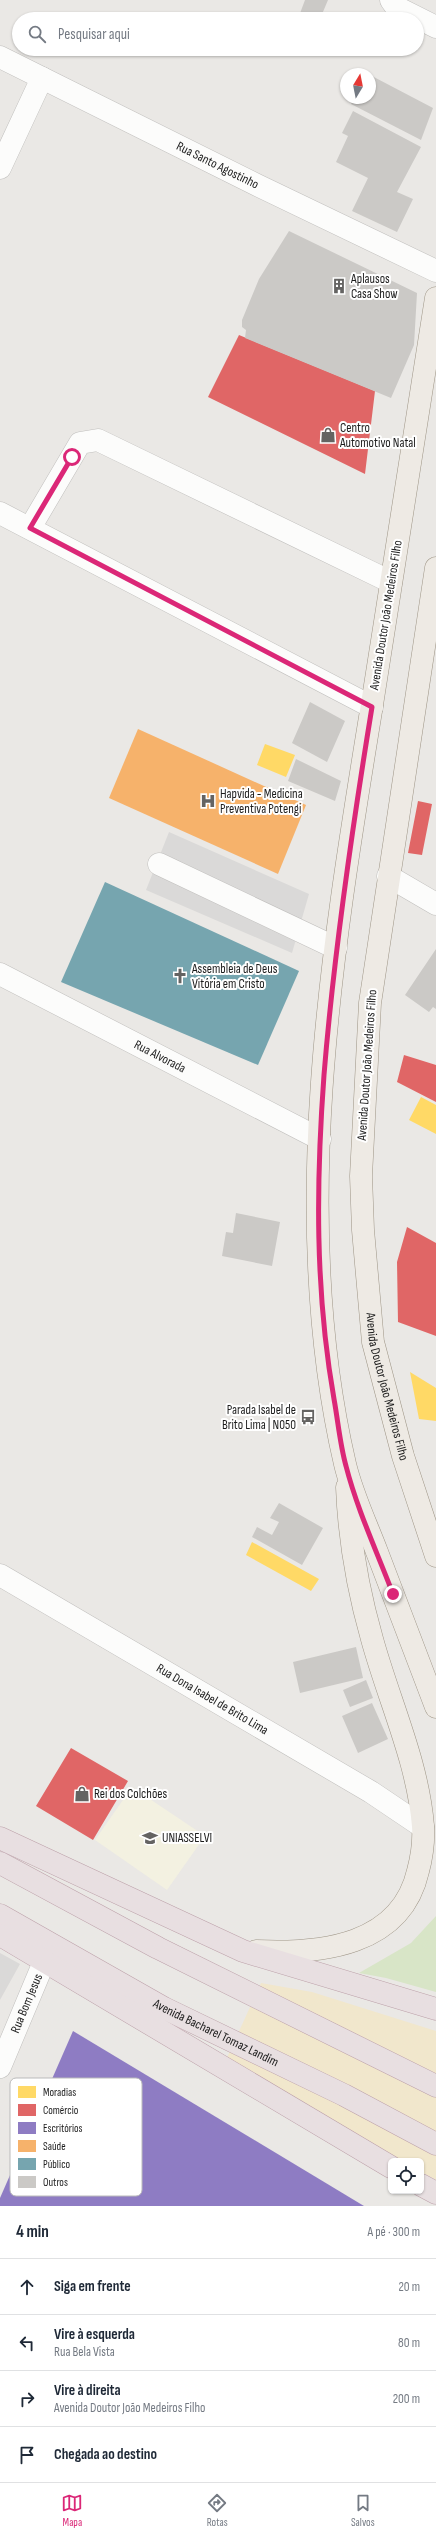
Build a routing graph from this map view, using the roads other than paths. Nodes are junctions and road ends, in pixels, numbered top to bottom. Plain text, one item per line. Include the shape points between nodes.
1 (391, 0) edge
2 (406, 12) edge
3 (424, 21) edge
4 (436, 27) edge
5 (0, 57) edge
6 (42, 78) junction
7 (0, 168) edge
8 (436, 270) edge
9 (436, 298) edge
10 (0, 513) edge
11 (30, 528) junction
12 (436, 568) edge
13 (391, 582) junction
14 (372, 707) junction
15 (159, 864) dead end
16 (388, 876) junction
17 (436, 904) edge
18 (336, 948) junction
19 (0, 974) edge
20 (320, 1139) junction
21 (346, 1466) junction
22 (436, 1556) edge
23 (0, 1575) edge
24 (436, 1707) edge
25 (423, 1827) junction
26 (0, 1838) edge
27 (0, 1863) edge
28 (0, 1915) edge
29 (0, 1935) edge
30 (243, 1951) junction
31 (44, 1962) junction
32 (436, 2009) edge
33 (0, 2067) edge
34 (436, 2086) edge
35 (436, 2144) edge
36 (388, 2165) edge
37 (424, 2187) edge
38 (436, 2193) edge

1 - 2 street via 396,7
3 - 4 street
5 - 6 street, Rua Santo Agostinho
6 - 7 street
6 - 8 street, Rua Santo Agostinho
9 - 13 main road, Avenida Doutor João Medeiros Filho
10 - 11 street
11 - 13 street via 80,443 98,440
11 - 14 street
12 - 16 main road, Avenida Doutor João Medeiros Filho
13 - 14 main road, Avenida Doutor João Medeiros Filho
14 - 18 main road, Avenida Doutor João Medeiros Filho
15 - 18 street
16 - 17 street
16 - 22 main road, Avenida Doutor João Medeiros Filho via 370,1003 361,1176 363,1230 373,1342 403,1456
18 - 20 main road, Avenida Doutor João Medeiros Filho
19 - 20 street, Rua Alvorada
20 - 21 main road, Avenida Doutor João Medeiros Filho via 317,1226 320,1286 328,1366
21 - 24 main road, Avenida Doutor João Medeiros Filho
21 - 25 main road via 348,1518 356,1573 372,1639 419,1795
23 - 25 street, Rua Dona Isabel de Brito Lima via 371,1792
25 - 30 main road via 422,1855 416,1882 408,1901 392,1920 370,1934 337,1945 286,1953
26 - 30 highway
27 - 34 highway via 158,1948
28 - 35 highway, Avenida Bacharel Tomaz Landim via 164,2008 344,2095
29 - 31 highway
30 - 32 highway
31 - 33 street, Rua Bom Jesus
31 - 36 highway
37 - 38 highway

